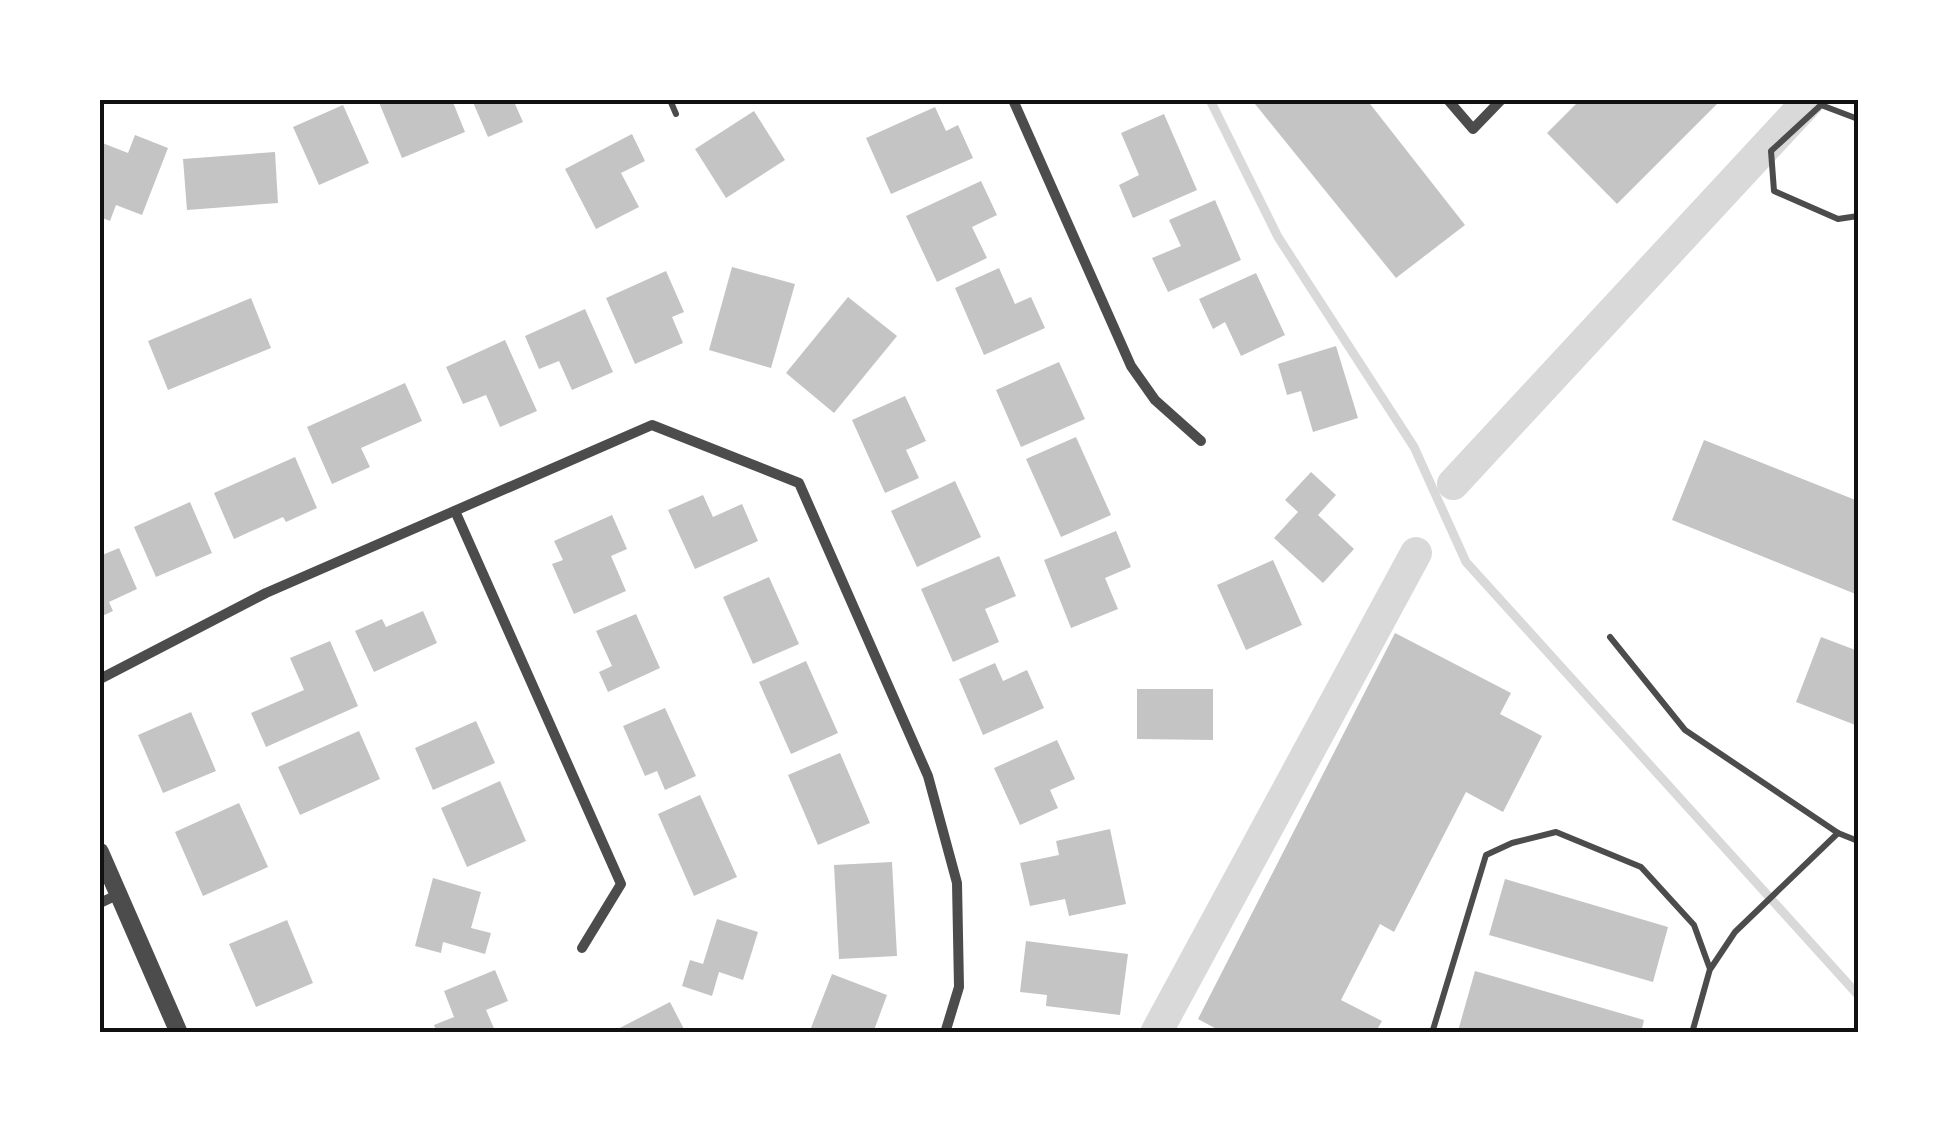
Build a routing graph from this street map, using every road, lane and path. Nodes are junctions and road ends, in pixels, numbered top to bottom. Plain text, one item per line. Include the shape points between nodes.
1 (670, 100) edge
2 (1013, 100) edge
3 (1448, 100) edge
4 (1501, 100) edge
5 (676, 114) dead end
6 (1858, 119) edge
7 (1858, 216) edge
8 (1201, 441) dead end
9 (455, 511) junction
10 (1610, 636) dead end
11 (100, 679) edge
12 (1838, 833) junction
13 (1858, 841) edge
14 (100, 852) edge
15 (120, 894) junction
16 (100, 903) edge
17 (582, 948) dead end
18 (1710, 969) junction
19 (179, 1033) edge
20 (945, 1033) edge
21 (1432, 1033) edge
22 (1692, 1033) edge

1 - 5 lane
2 - 8 street via 1131,366
3 - 4 street via 1473,129
6 - 7 lane via 1821,105 1771,152 1774,192 1838,219
9 - 11 street via 266,593
9 - 17 street via 621,884
9 - 20 street via 652,425 798,483 928,776 957,883 959,988
10 - 12 lane via 1685,730
12 - 13 lane
12 - 18 lane via 1735,932
14 - 15 street
15 - 16 street
15 - 19 street
18 - 21 lane via 1694,925 1641,867 1556,832 1486,855
18 - 22 lane

